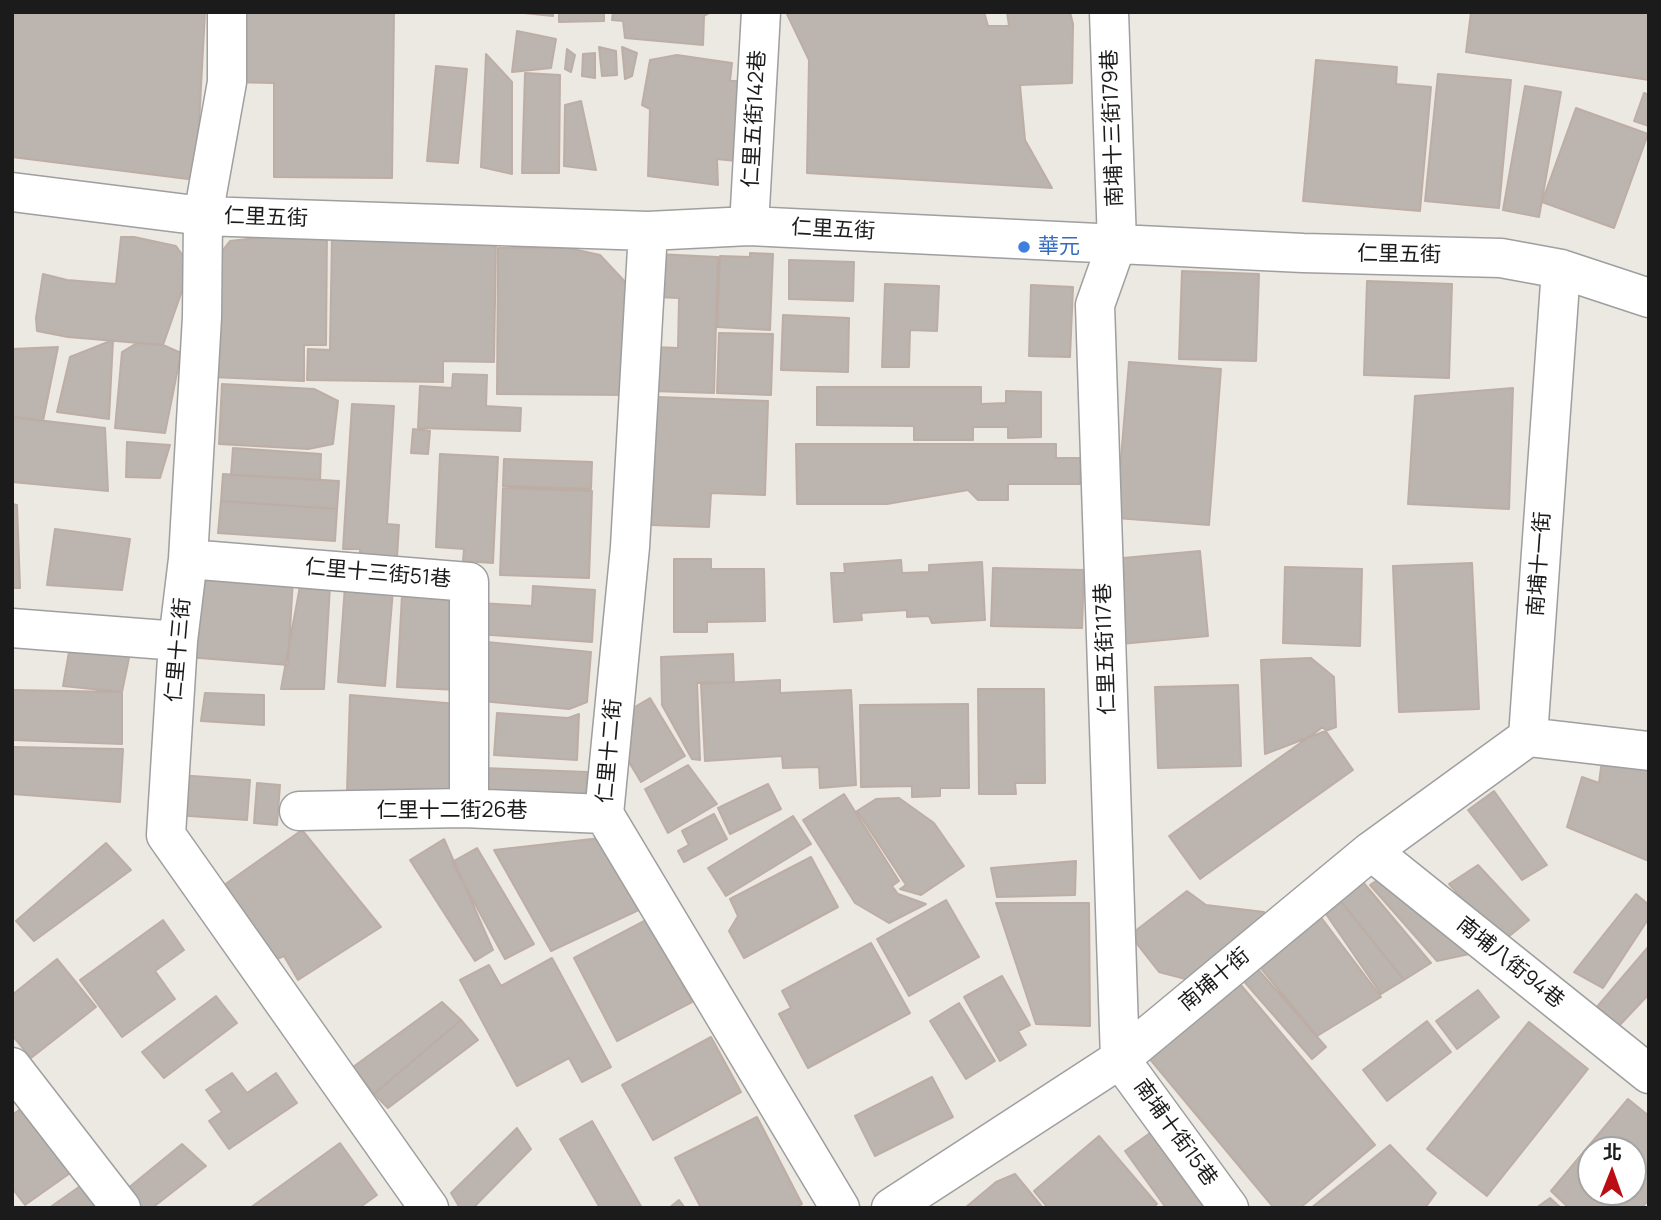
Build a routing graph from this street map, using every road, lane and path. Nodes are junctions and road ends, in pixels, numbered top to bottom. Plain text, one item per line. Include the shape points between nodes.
1 (227, 12) edge
2 (761, 12) edge
3 (1109, 12) edge
4 (12, 192) edge
5 (203, 216) junction
6 (749, 226) junction
7 (648, 231) junction
8 (1117, 243) junction
9 (1560, 269) junction
10 (1649, 298) edge
11 (188, 559) junction
12 (12, 628) edge
13 (178, 641) junction
14 (1528, 737) junction
15 (1649, 751) edge
16 (469, 808) junction
17 (299, 811) dead end
18 (604, 814) junction
19 (1371, 851) junction
20 (1120, 1059) junction
21 (12, 1067) edge
22 (1649, 1074) edge
23 (894, 1207) edge
24 (121, 1208) edge
25 (429, 1208) edge
26 (841, 1208) edge
27 (1229, 1208) edge

1 - 5 street, 仁里十三街 via 227,82
2 - 6 street, 仁里五街142巷
3 - 8 street, 南埔十三街179巷
4 - 5 street, 仁里五街
5 - 7 street, 仁里五街
5 - 11 street, 仁里十三街
6 - 7 street, 仁里五街
6 - 8 street, 仁里五街
7 - 18 street, 仁里十二街 via 630,547
8 - 9 street, 仁里五街 via 1501,258
8 - 20 street, 仁里五街117巷 via 1095,305
9 - 10 street, 仁里五街
9 - 14 street, 南埔十一街
11 - 13 street, 仁里十三街
11 - 16 street, 仁里十三街51巷 via 469,582
12 - 13 street
13 - 25 street, 仁里十三街 via 166,835
14 - 15 street
14 - 19 street, 南埔十街
16 - 17 street, 仁里十二街26巷
16 - 18 street, 仁里十二街26巷
18 - 26 street, 仁里十二街
19 - 20 street, 南埔十街
19 - 22 street, 南埔八街94巷
20 - 23 street, 南埔十街
20 - 27 street, 南埔十街15巷
21 - 24 street

